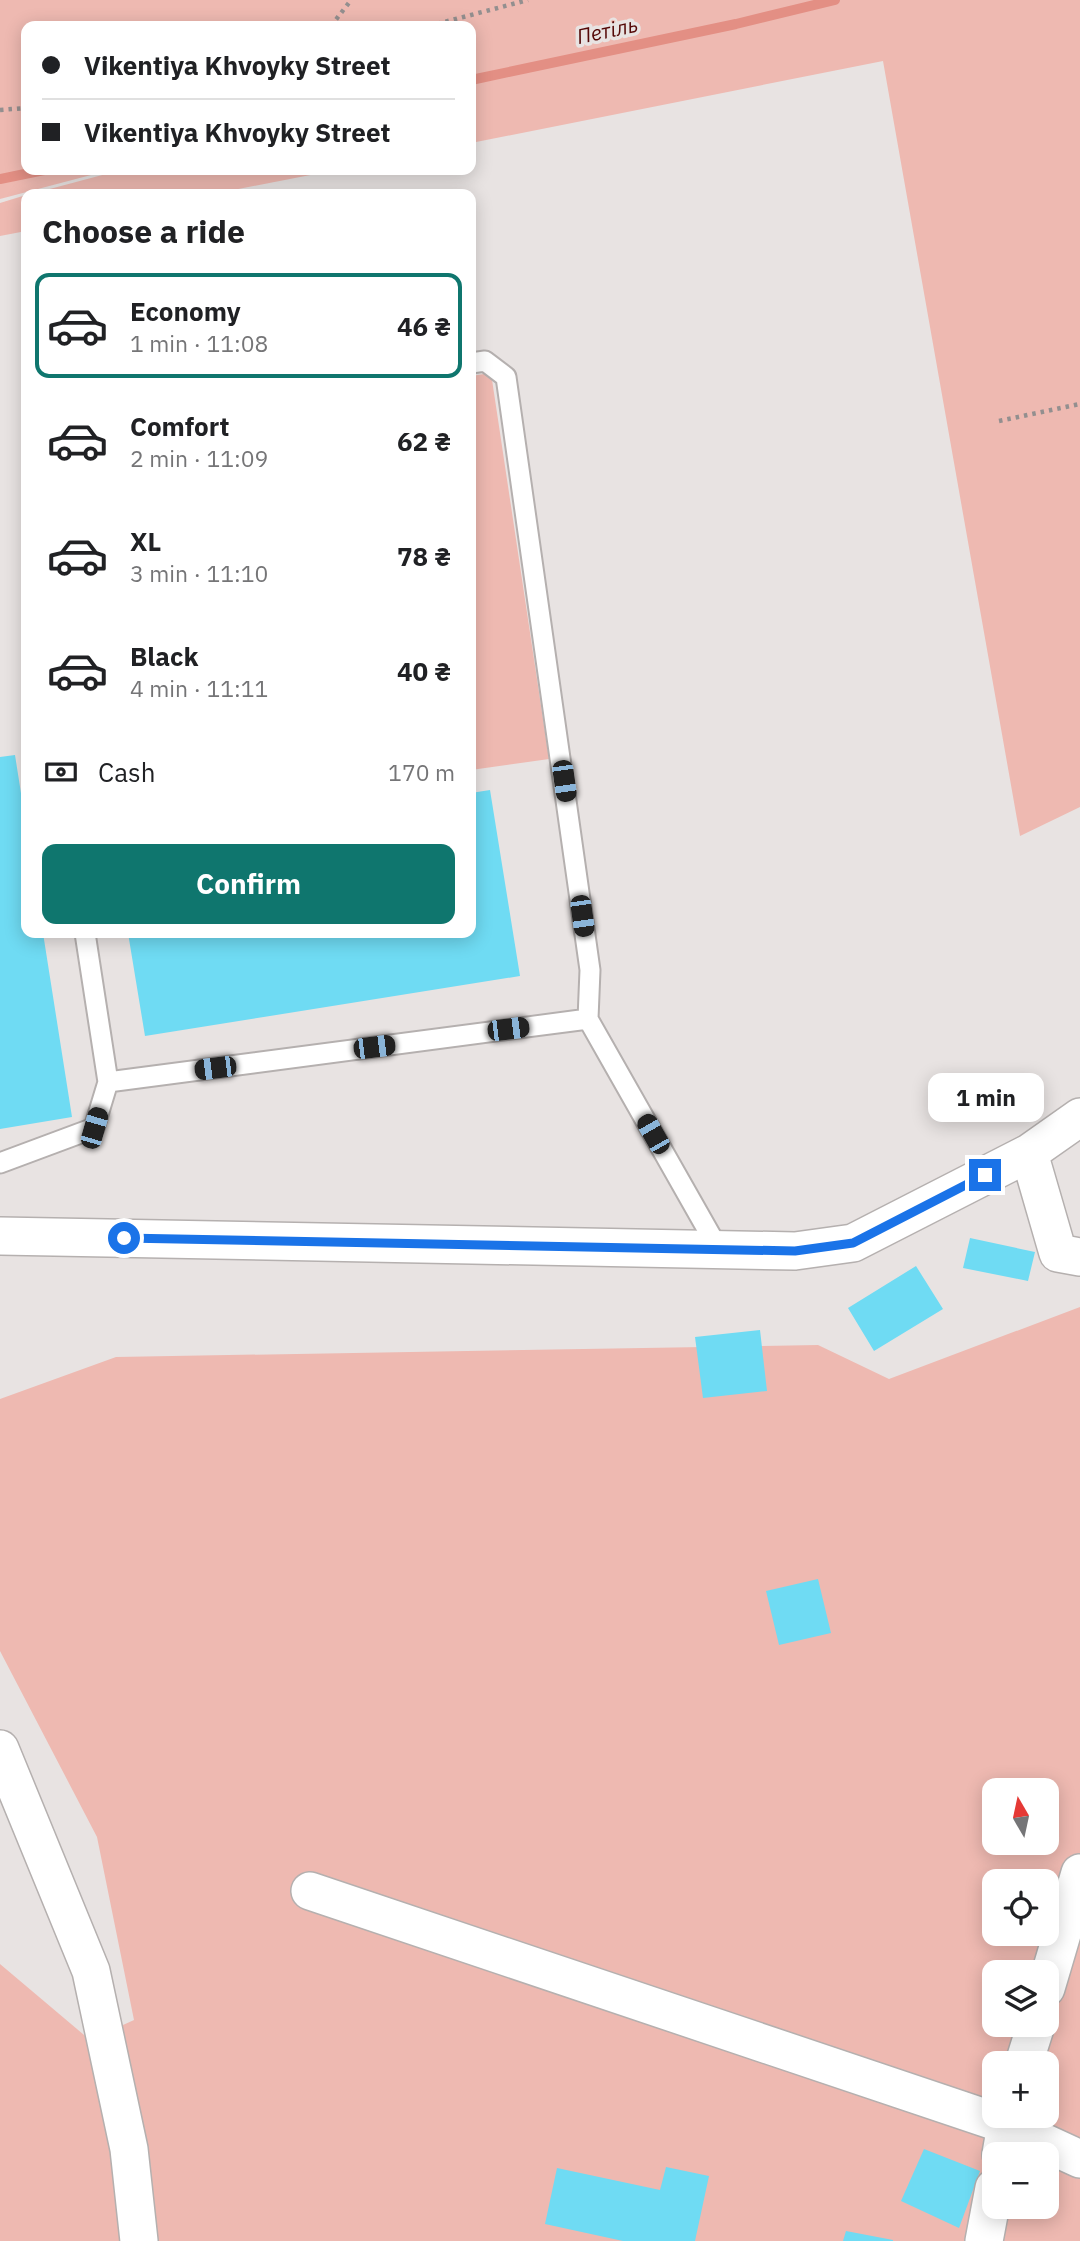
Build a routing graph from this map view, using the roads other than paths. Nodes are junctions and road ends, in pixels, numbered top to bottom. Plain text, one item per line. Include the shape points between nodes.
1 (476, 362) edge
2 (86, 938) edge
3 (588, 1019) junction
4 (108, 1082) junction
5 (1080, 1117) edge
6 (1030, 1153) junction
7 (0, 1163) edge
8 (0, 1236) edge
9 (719, 1250) junction
10 (1080, 1257) edge
11 (0, 1749) edge
12 (1080, 1873) edge
13 (310, 1891) dead end
14 (1054, 1960) edge
15 (1005, 2132) edge
16 (1080, 2159) edge
17 (988, 2219) edge
18 (139, 2241) edge
19 (984, 2241) edge

1 - 3 lane via 485,361 506,377 590,970
2 - 4 lane
3 - 4 lane
3 - 9 lane
4 - 7 lane via 94,1128
5 - 6 street
6 - 9 street via 853,1243 795,1251
6 - 10 street via 1058,1253
8 - 9 street
11 - 18 street via 92,1971 129,2149
12 - 14 street
13 - 15 street
15 - 16 street
17 - 19 street

